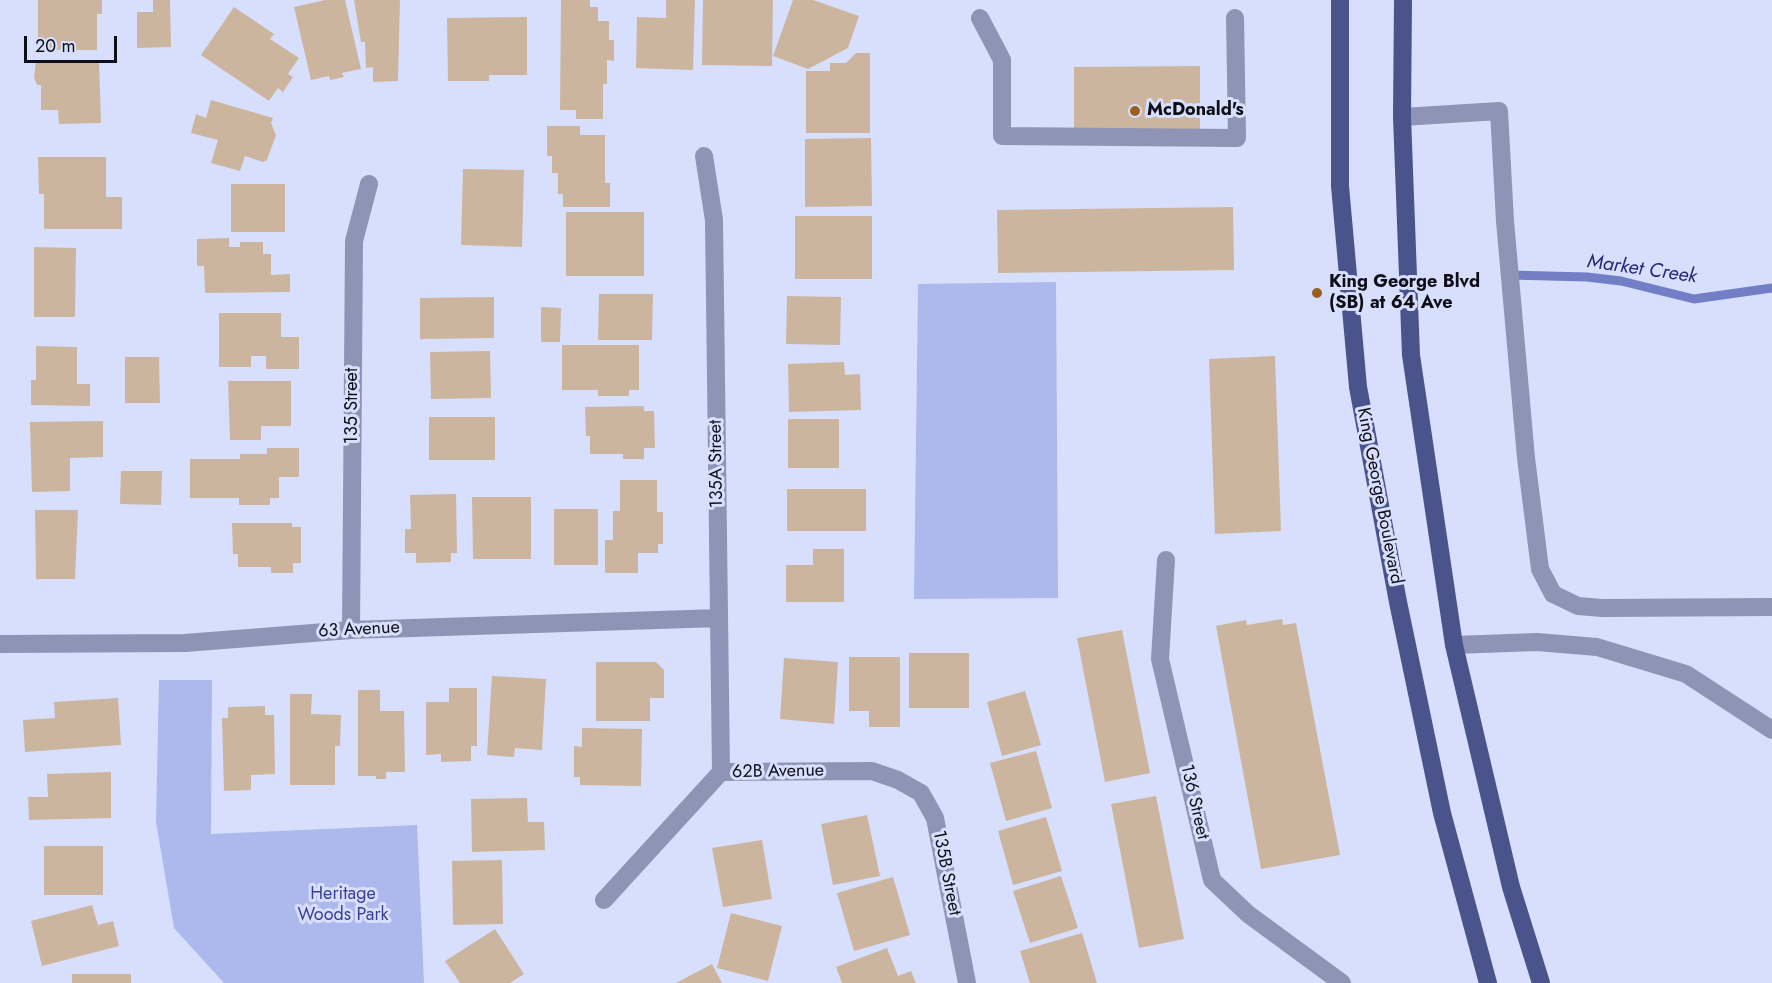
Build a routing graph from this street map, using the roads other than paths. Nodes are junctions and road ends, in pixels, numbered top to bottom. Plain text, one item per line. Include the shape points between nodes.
1 (1340, 0) edge
2 (1402, 0) edge
3 (980, 18) dead end
4 (1235, 18) dead end
5 (1402, 117) junction
6 (704, 156) dead end
7 (369, 184) dead end
8 (1166, 560) dead end
9 (1772, 607) edge
10 (719, 618) junction
11 (351, 630) junction
12 (0, 644) edge
13 (1454, 645) junction
14 (1772, 730) edge
15 (721, 772) junction
16 (898, 780) joint
17 (604, 900) dead end
18 (967, 983) edge
19 (1342, 983) edge
20 (1488, 983) edge
21 (1540, 983) edge

1 - 20 main road, King George Boulevard via 1340,186 1358,387 1442,813
2 - 5 main road
3 - 4 street via 1002,60 1002,136 1237,138
5 - 9 street via 1499,111 1526,458 1540,569 1553,594 1578,606 1594,607
5 - 13 main road via 1411,355
6 - 10 street, 135A Street via 714,220
7 - 11 street, 135 Street via 354,241
8 - 19 street, 136 Street via 1160,659 1212,880 1248,914
10 - 11 street, 63 Avenue
10 - 15 street, 135A Street
11 - 12 street, 63 Avenue via 185,643
13 - 14 street via 1537,642 1597,647 1686,674
13 - 21 main road via 1511,887
15 - 16 street, 62B Avenue via 872,771
15 - 17 street, 62B Avenue
16 - 18 street, 135B Street via 921,793 935,818

